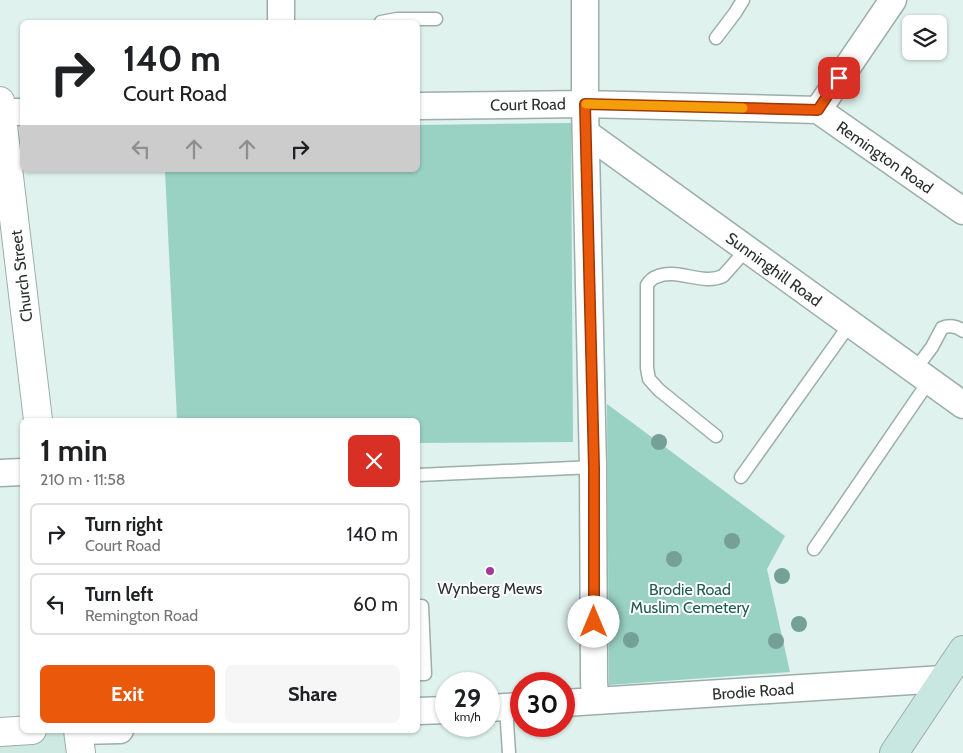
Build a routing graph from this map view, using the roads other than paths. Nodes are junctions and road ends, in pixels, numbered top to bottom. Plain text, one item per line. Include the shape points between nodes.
1 (281, 0) edge
2 (585, 0) edge
3 (743, 0) edge
4 (893, 0) edge
5 (436, 19) dead end
6 (281, 20) edge
7 (397, 20) edge
8 (716, 38) dead end
9 (585, 104) junction
10 (420, 106) edge
11 (8, 109) edge
12 (818, 110) junction
13 (586, 133) junction
14 (963, 211) edge
15 (747, 249) junction
16 (850, 324) junction
17 (963, 331) edge
18 (922, 376) junction
19 (963, 405) edge
20 (38, 418) edge
21 (716, 436) dead end
22 (594, 468) junction
23 (20, 472) edge
24 (0, 473) edge
25 (420, 475) edge
26 (741, 477) dead end
27 (814, 550) dead end
28 (420, 606) edge
29 (963, 650) edge
30 (420, 674) edge
31 (943, 679) junction
32 (595, 691) junction
33 (575, 699) edge
34 (505, 707) edge
35 (435, 710) edge
36 (420, 711) edge
37 (20, 731) edge
38 (0, 732) edge
39 (98, 733) edge
40 (77, 736) edge
41 (509, 753) edge
42 (894, 753) edge

1 - 6 street
2 - 9 street
3 - 8 lane
4 - 12 street
5 - 7 lane
9 - 10 street, Court Road
9 - 12 street, Court Road
9 - 13 street
11 - 20 street, Church Street
12 - 14 street, Remington Road
13 - 15 street, Sunninghill Road
13 - 22 street
15 - 16 street, Sunninghill Road
15 - 21 lane via 719,278 668,274 654,277 647,285 649,379
16 - 18 street, Sunninghill Road
16 - 26 lane
17 - 18 lane via 953,326 942,328
18 - 19 street, Sunninghill Road
18 - 27 lane
22 - 25 lane
22 - 32 street
23 - 24 street
28 - 30 lane via 425,674
29 - 31 main road
31 - 32 street, Brodie Road
31 - 42 main road
32 - 33 street, Brodie Road
34 - 41 lane
35 - 36 street
37 - 38 street
39 - 40 street

